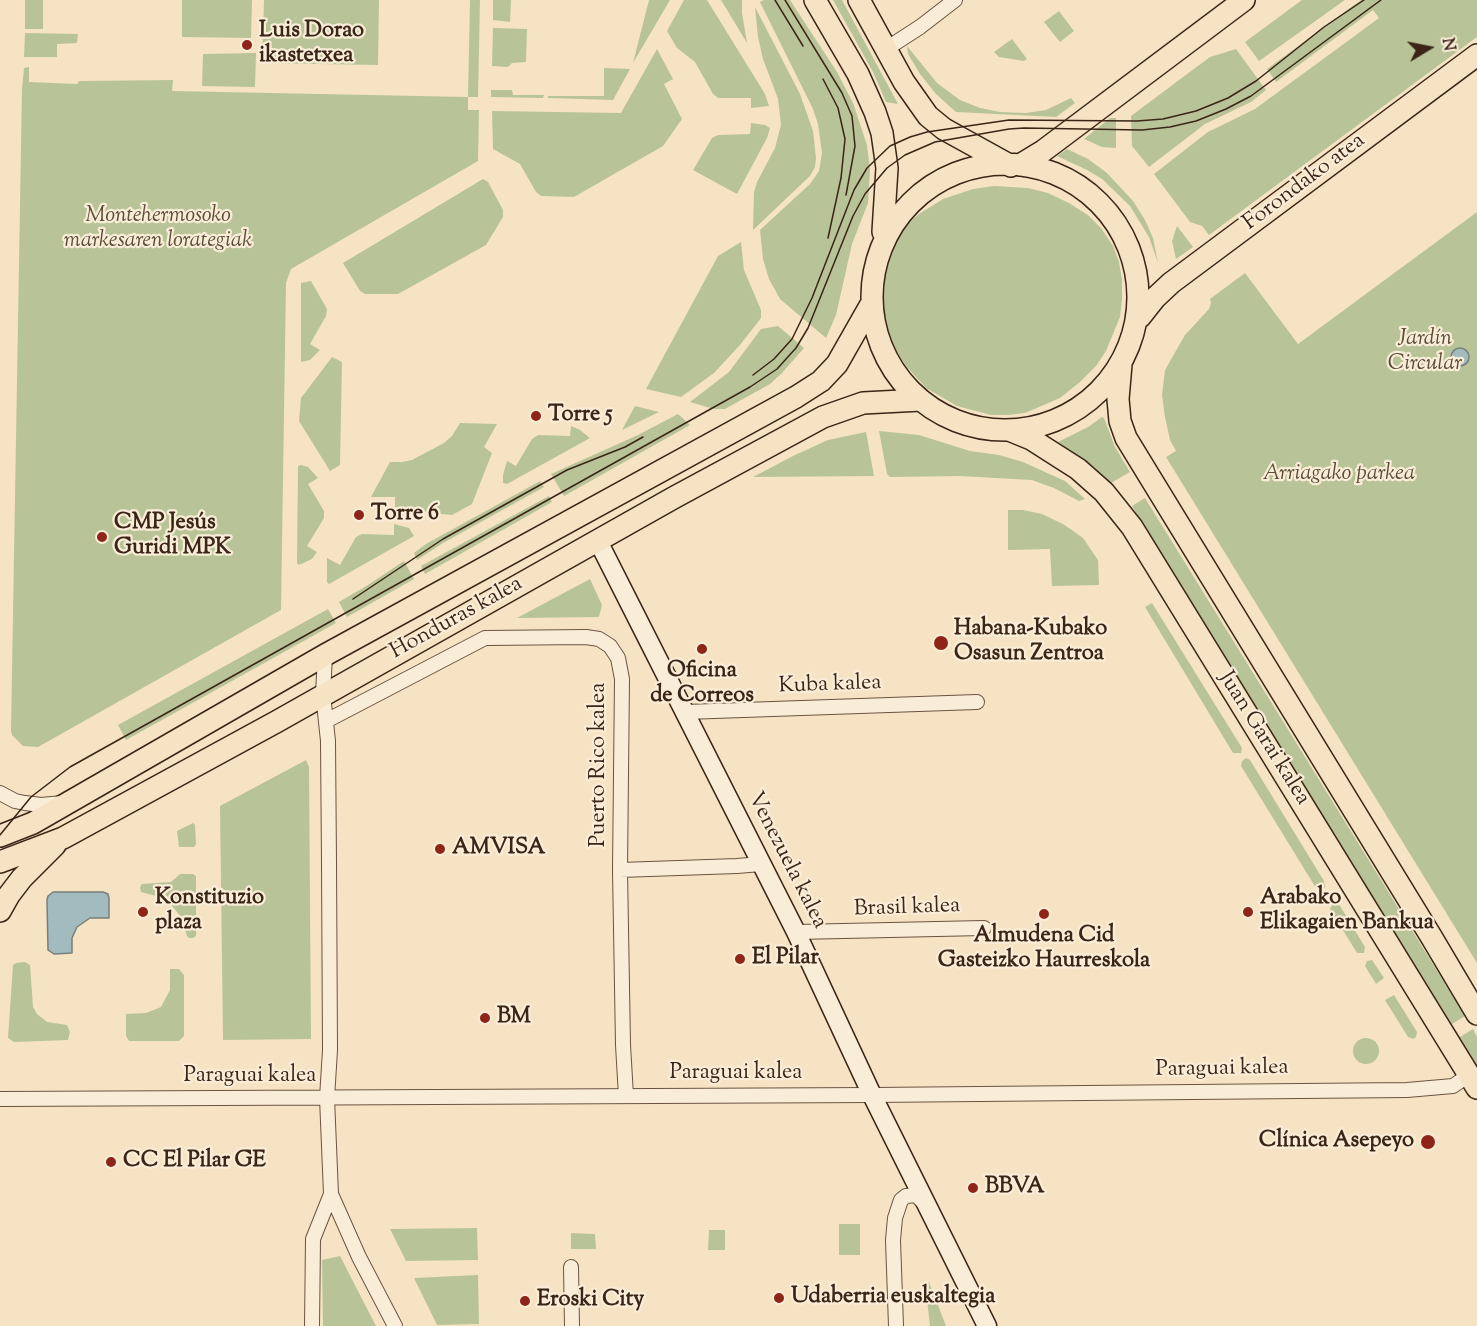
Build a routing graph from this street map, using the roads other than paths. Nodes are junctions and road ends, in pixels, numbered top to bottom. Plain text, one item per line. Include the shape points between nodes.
1 (815, 0) edge
2 (859, 0) edge
3 (954, 0) edge
4 (1244, 0) edge
5 (886, 49) junction
6 (1477, 55) edge
7 (1016, 165) junction
8 (883, 232) junction
9 (870, 306) junction
10 (1140, 317) junction
11 (1122, 363) junction
12 (921, 400) junction
13 (1008, 429) junction
14 (598, 541) junction
15 (324, 655) junction
16 (324, 694) junction
17 (977, 702) dead end
18 (685, 712) junction
19 (326, 721) junction
20 (0, 793) edge
21 (68, 802) junction
22 (0, 836) edge
23 (63, 838) junction
24 (0, 862) edge
25 (761, 864) junction
26 (620, 870) junction
27 (0, 911) edge
28 (984, 928) dead end
29 (796, 932) junction
30 (1477, 1014) edge
31 (1473, 1082) edge
32 (872, 1095) junction
33 (626, 1096) junction
34 (327, 1098) junction
35 (0, 1099) edge
36 (331, 1194) junction
37 (926, 1205) junction
38 (571, 1267) dead end
39 (312, 1326) edge
40 (395, 1326) edge
41 (572, 1326) edge
42 (896, 1326) edge
43 (987, 1326) edge

1 - 8 main road via 858,74 877,116 887,168
2 - 5 main road
3 - 5 street
4 - 7 main road via 1059,139
5 - 7 main road via 928,116 944,129
6 - 10 main road, Forondako atea via 1171,283
7 - 8 main road via 937,185 900,211
7 - 10 main road via 1064,180 1094,197 1120,222 1136,255 1142,288
8 - 9 main road via 874,256
9 - 12 main road via 875,333 886,358
9 - 15 main road, Honduras kalea via 843,355 821,381 748,425
10 - 11 main road
11 - 13 main road via 1082,405 1038,424
11 - 30 main road, Juan Garai kalea via 1118,399 1126,438
12 - 13 main road via 965,422
12 - 14 main road, Honduras kalea via 863,403 823,417
13 - 31 main road, Juan Garai kalea via 1078,469 1104,492 1132,527
14 - 16 main road, Honduras kalea
14 - 18 street, Venezuela kalea
15 - 16 street
15 - 21 main road, Honduras kalea
16 - 19 street
16 - 23 main road, Honduras kalea
17 - 18 street, Kuba kalea
18 - 25 street, Venezuela kalea
19 - 26 street, Puerto Rico kalea via 485,638 599,639 618,658 622,679
19 - 34 street via 330,1038
20 - 21 street via 30,804
21 - 22 main road, Honduras kalea via 33,823
23 - 24 main road, Honduras kalea
23 - 27 main road via 22,878
25 - 26 street, Puerto Rico kalea
25 - 29 street, Venezuela kalea
26 - 33 street, Puerto Rico kalea
28 - 29 street, Brasil kalea
29 - 32 street, Venezuela kalea
31 - 32 street, Paraguai kalea via 1416,1089
32 - 33 street, Paraguai kalea
32 - 37 street, Venezuela kalea
33 - 34 street, Paraguai kalea
34 - 35 street, Paraguai kalea
34 - 36 street
36 - 39 street via 313,1239
36 - 40 street
37 - 42 street via 916,1196 906,1196 895,1218
37 - 43 street, Venezuela kalea
38 - 41 street

